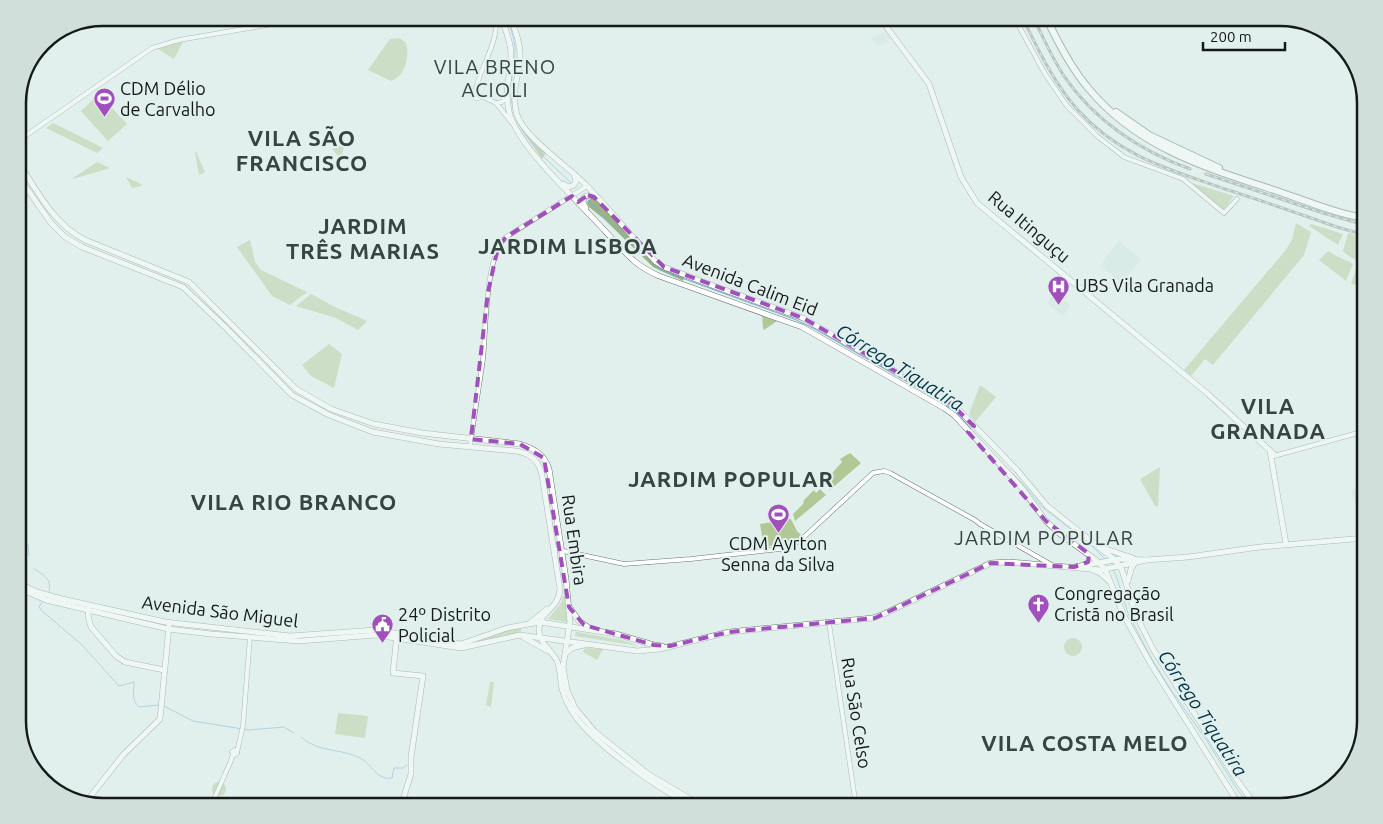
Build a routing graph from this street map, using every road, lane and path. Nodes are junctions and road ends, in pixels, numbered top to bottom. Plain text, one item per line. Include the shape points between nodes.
1 (265, 26) edge
2 (496, 26) edge
3 (504, 26) edge
4 (513, 26) edge
5 (884, 26) edge
6 (1018, 26) edge
7 (1050, 26) edge
8 (1054, 26) edge
9 (506, 98) junction
10 (496, 103) junction
11 (514, 125) junction
12 (26, 135) edge
13 (1175, 154) junction
14 (1192, 155) junction
15 (570, 169) junction
16 (26, 174) edge
17 (556, 179) junction
18 (587, 186) junction
19 (26, 187) edge
20 (572, 196) junction
21 (1237, 199) dead end
22 (604, 204) junction
23 (588, 212) junction
24 (1357, 214) edge
25 (1357, 215) edge
26 (971, 428) junction
27 (1357, 433) edge
28 (471, 439) junction
29 (470, 446) junction
30 (1270, 450) junction
31 (1276, 455) junction
32 (1074, 527) junction
33 (1059, 532) junction
34 (1357, 539) edge
35 (1286, 544) junction
36 (1102, 548) junction
37 (554, 549) junction
38 (562, 551) junction
39 (1089, 554) junction
40 (1114, 560) junction
41 (1135, 561) junction
42 (1100, 563) junction
43 (1052, 565) junction
44 (1085, 565) junction
45 (1074, 567) junction
46 (1119, 567) junction
47 (1091, 569) junction
48 (1105, 569) junction
49 (1127, 584) junction
50 (26, 586) edge
51 (1113, 587) junction
52 (26, 591) edge
53 (554, 605) junction
54 (1126, 605) junction
55 (569, 607) junction
56 (89, 608) junction
57 (540, 622) junction
58 (530, 623) junction
59 (829, 623) junction
60 (183, 625) junction
61 (560, 625) junction
62 (570, 627) junction
63 (168, 629) junction
64 (597, 631) junction
65 (317, 635) junction
66 (397, 635) junction
67 (520, 635) junction
68 (250, 637) junction
69 (540, 637) junction
70 (309, 640) junction
71 (568, 641) junction
72 (592, 645) junction
73 (670, 646) junction
74 (550, 653) junction
75 (564, 656) junction
76 (164, 670) junction
77 (1189, 714) junction
78 (90, 796) edge
79 (215, 798) edge
80 (404, 798) edge
81 (680, 798) edge
82 (688, 798) edge
83 (855, 798) edge
84 (1236, 798) edge
85 (1250, 798) edge

1 - 12 street via 179,40 152,48
2 - 10 street via 477,86 478,95
3 - 9 main road, Avenida Calim Eid via 511,53
4 - 15 main road, Avenida Calim Eid via 520,58 514,90 518,116 535,139
5 - 30 main road, Rua Itinguçu via 929,84 961,177 977,203 1208,394
6 - 21 street via 1067,106 1097,136 1124,156 1185,181 1224,213
7 - 13 highway via 1071,65 1097,98 1127,126
8 - 14 highway via 1077,67 1110,107 1149,134
9 - 10 street
9 - 11 main road, Avenida Calim Eid
10 - 11 street
11 - 17 main road, Avenida Calim Eid
13 - 14 highway
13 - 25 highway via 1233,177
14 - 24 highway via 1240,176
15 - 17 main road via 576,178 574,185 567,186
15 - 18 main road, Avenida Calim Eid
16 - 28 main road via 64,227 85,240 189,282 298,390 331,409 374,424
17 - 20 main road, Avenida Calim Eid
18 - 20 street
18 - 22 main road, Avenida Calim Eid
19 - 29 main road via 66,237 82,247 183,287 295,398 373,432
20 - 23 main road, Avenida Calim Eid
20 - 28 street via 501,241 498,247 488,292 483,359
22 - 23 main road via 587,195 583,201
22 - 26 main road, Avenida Calim Eid via 660,265 815,324 949,402
23 - 26 main road, Avenida Calim Eid via 634,260 649,271 802,327 944,408
26 - 32 main road, Avenida Calim Eid via 1017,470 1047,506
26 - 33 main road, Avenida Calim Eid via 1046,521
27 - 31 street
28 - 29 street
28 - 38 main road, Rua Embira via 520,444 544,458 549,469
29 - 37 main road, Rua Embira via 522,452 538,463
30 - 31 main road
30 - 31 street
31 - 35 main road
32 - 33 main road via 1061,525
32 - 36 main road, Avenida Calim Eid
33 - 39 main road, Avenida Calim Eid
34 - 35 main road
35 - 41 main road
36 - 40 main road, Avenida Calim Eid
36 - 41 main road
37 - 38 street
37 - 53 main road, Rua Embira via 560,589
38 - 43 street via 624,564 789,548 873,473 884,471 945,502
38 - 55 main road, Rua Embira
39 - 42 main road, Avenida Calim Eid
39 - 44 main road
40 - 41 main road
40 - 42 main road
40 - 46 main road, Avenida Calim Eid
41 - 46 main road
41 - 49 main road
42 - 44 main road
42 - 48 main road, Avenida Calim Eid
43 - 45 main road, Avenida São Miguel
43 - 59 main road, Avenida São Miguel via 991,562 880,616
44 - 45 main road
45 - 47 main road
46 - 48 main road
46 - 49 main road, Avenida Calim Eid
47 - 48 main road
47 - 51 main road via 1104,576
48 - 51 main road
49 - 54 main road, Avenida Calim Eid
50 - 56 main road, Avenida São Miguel
51 - 54 main road
52 - 56 main road, Avenida São Miguel via 46,600
53 - 57 main road, Rua Embira
53 - 58 main road
54 - 77 main road via 1135,613
54 - 77 main road via 1128,623 1155,671
55 - 62 main road, Rua Embira
55 - 64 main road via 582,624
56 - 60 main road, Avenida São Miguel
56 - 63 main road, Avenida São Miguel
56 - 76 main road via 88,620 92,629 110,650 125,662
57 - 58 main road, Avenida São Miguel
57 - 61 main road, Avenida São Miguel
57 - 69 main road
58 - 66 main road, Avenida São Miguel via 461,644
59 - 73 main road, Avenida São Miguel via 729,632
59 - 83 street, Rua São Celso
60 - 63 main road via 170,625
60 - 65 main road, Avenida São Miguel via 290,636
61 - 62 main road, Avenida São Miguel
61 - 71 main road
62 - 64 main road, Avenida São Miguel
62 - 71 main road
63 - 68 main road, Avenida São Miguel
63 - 76 main road
64 - 73 main road, Avenida São Miguel via 657,646
65 - 66 main road, Avenida São Miguel via 363,630
65 - 70 main road
66 - 67 main road, Avenida São Miguel via 461,648
66 - 70 main road, Avenida São Miguel
66 - 80 main road via 392,673 423,676 411,774
67 - 69 main road, Avenida São Miguel
67 - 74 main road
68 - 70 main road, Avenida São Miguel
68 - 79 street via 242,734
69 - 71 main road, Avenida São Miguel
69 - 74 main road
71 - 72 main road, Avenida São Miguel
71 - 75 main road
72 - 73 main road, Avenida São Miguel via 633,651
72 - 75 main road via 575,647
74 - 81 main road via 558,662 566,699 585,728 647,778
75 - 82 main road via 562,667 569,696 588,725 648,774
76 - 78 main road via 159,721 123,755
77 - 84 main road
77 - 85 main road

